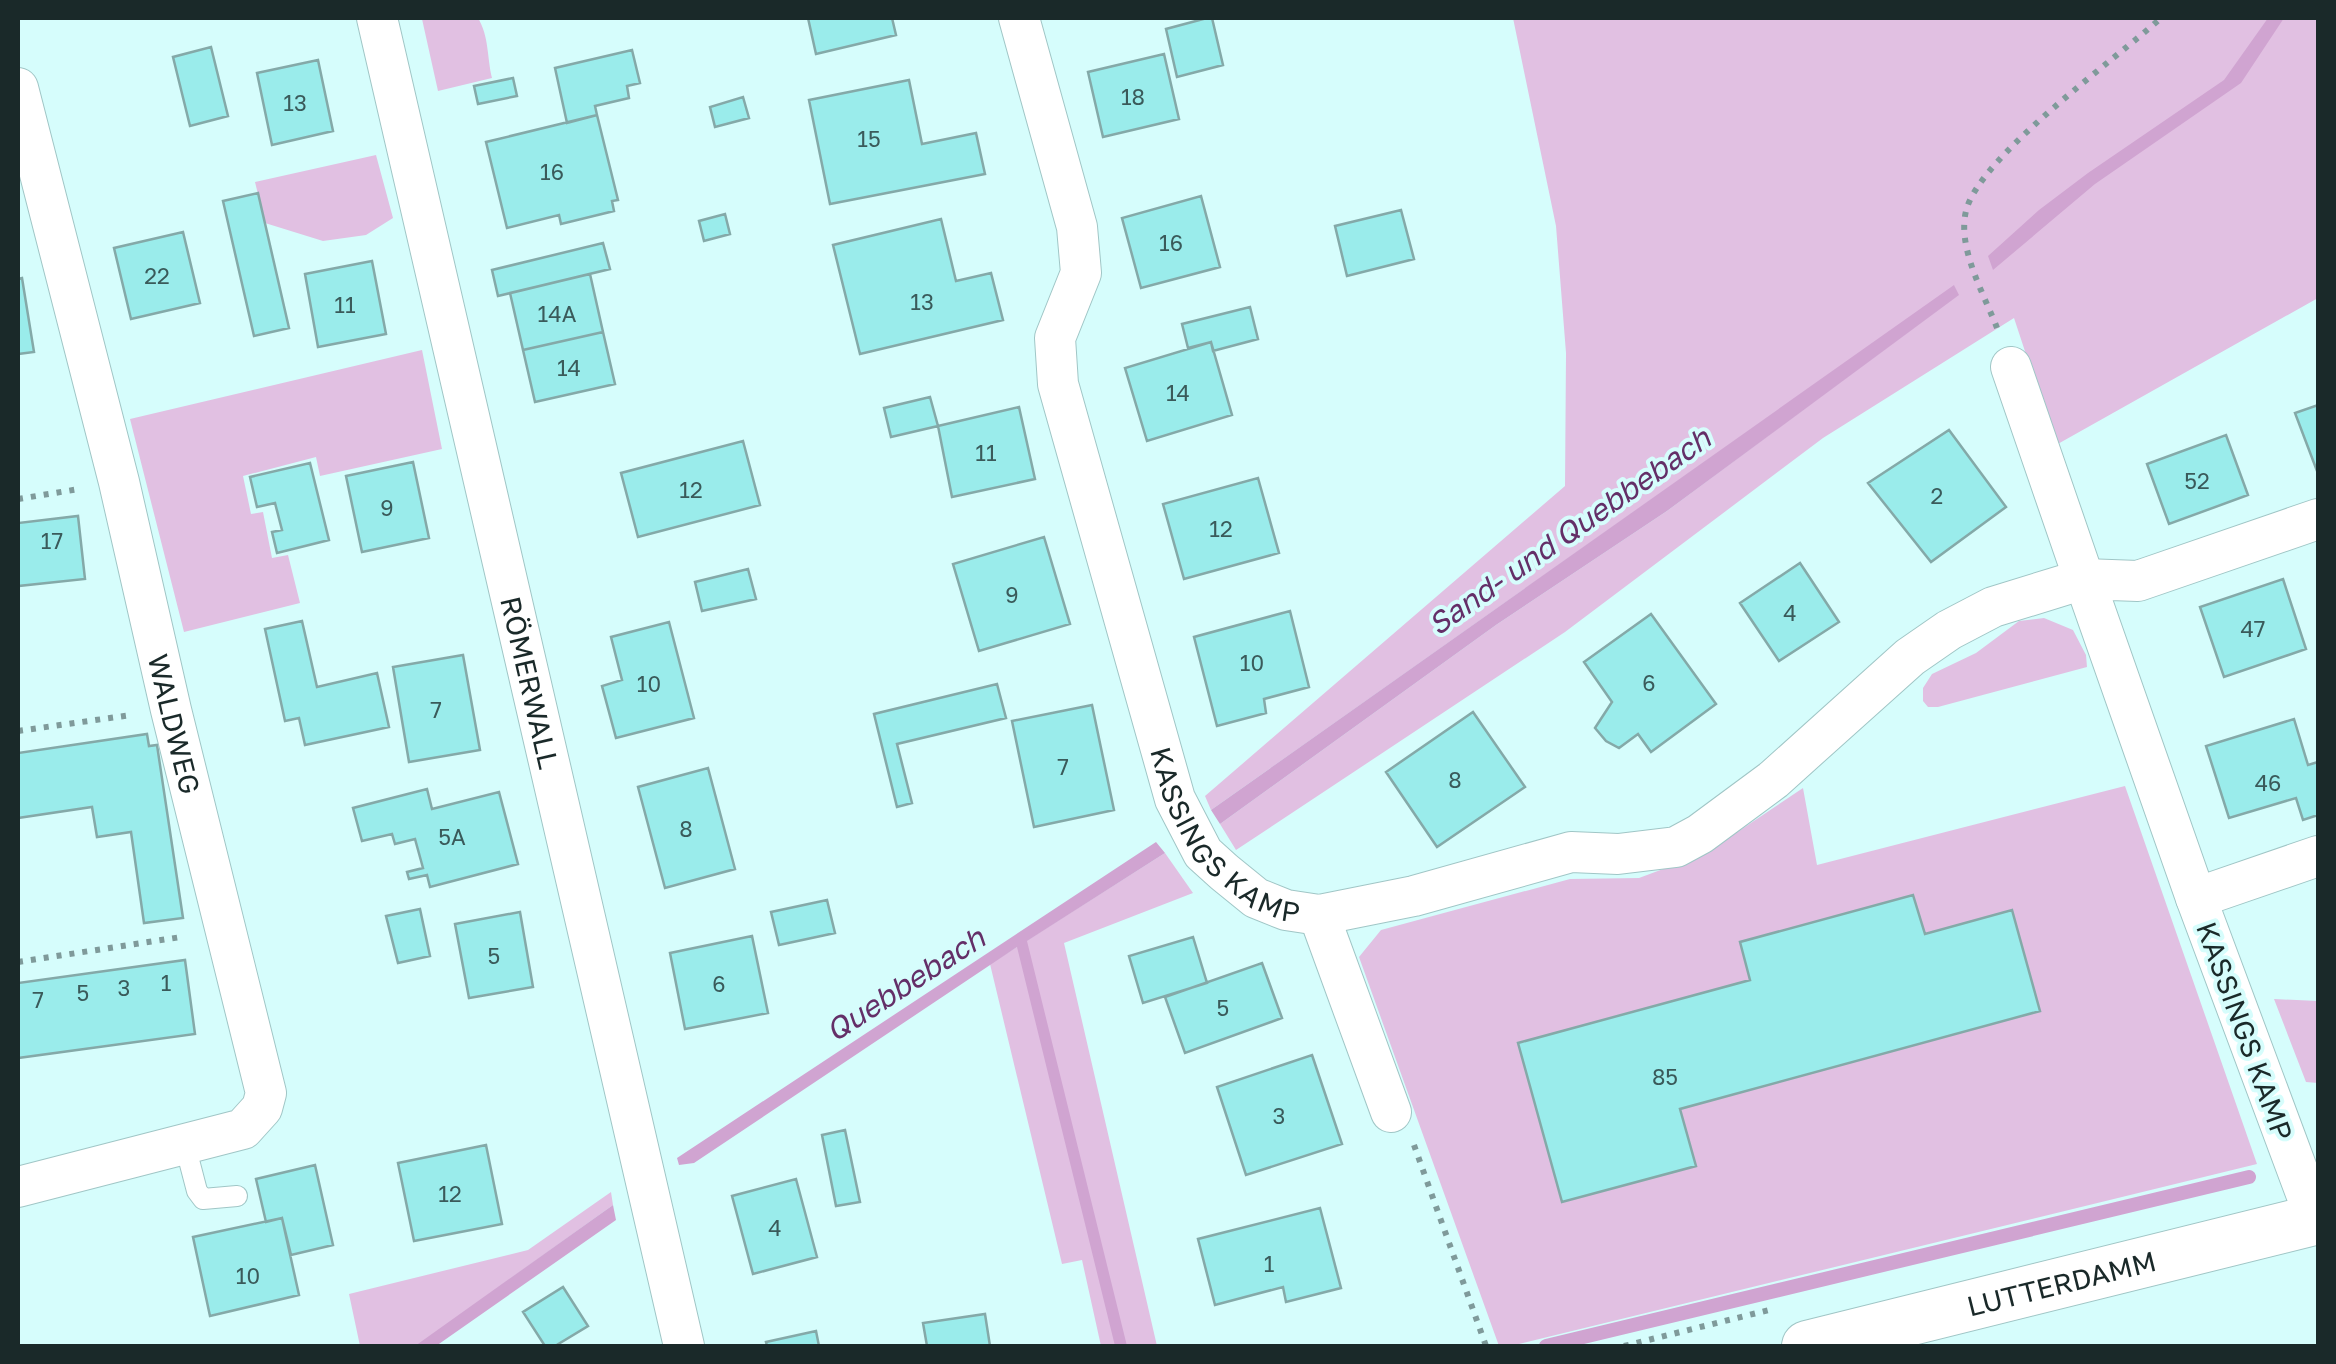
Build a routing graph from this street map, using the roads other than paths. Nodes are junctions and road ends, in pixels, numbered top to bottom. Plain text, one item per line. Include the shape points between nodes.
1 (376, 18) edge
2 (1019, 18) edge
3 (18, 88) edge
4 (2012, 367) road end
5 (2318, 520) edge
6 (2084, 579) junction
7 (2318, 856) edge
8 (2196, 898) junction
9 (1320, 915) junction
10 (1391, 1112) road end
11 (186, 1145) junction
12 (18, 1187) edge
13 (237, 1196) dead end
14 (2317, 1220) edge
15 (684, 1346) edge
16 (1807, 1346) edge

1 - 15 street, RÖMERWALL
2 - 9 street, KASSINGS KAMP via 1081,256 1077,288 1056,338 1058,384 1175,800 1203,852 1256,898
3 - 11 street, WALDWEG via 266,1093 243,1130
4 - 6 street
5 - 6 street, KASSINGS KAMP via 2138,581
6 - 8 street, KASSINGS KAMP
6 - 9 street, KASSINGS KAMP via 1994,607 1910,656 1773,780 1676,847 1571,852
7 - 8 street, KASSINGS KAMP
8 - 14 street, KASSINGS KAMP
9 - 10 street
11 - 12 street, WALDWEG
11 - 13 lane via 203,1199
14 - 16 street, LUTTERDAMM

